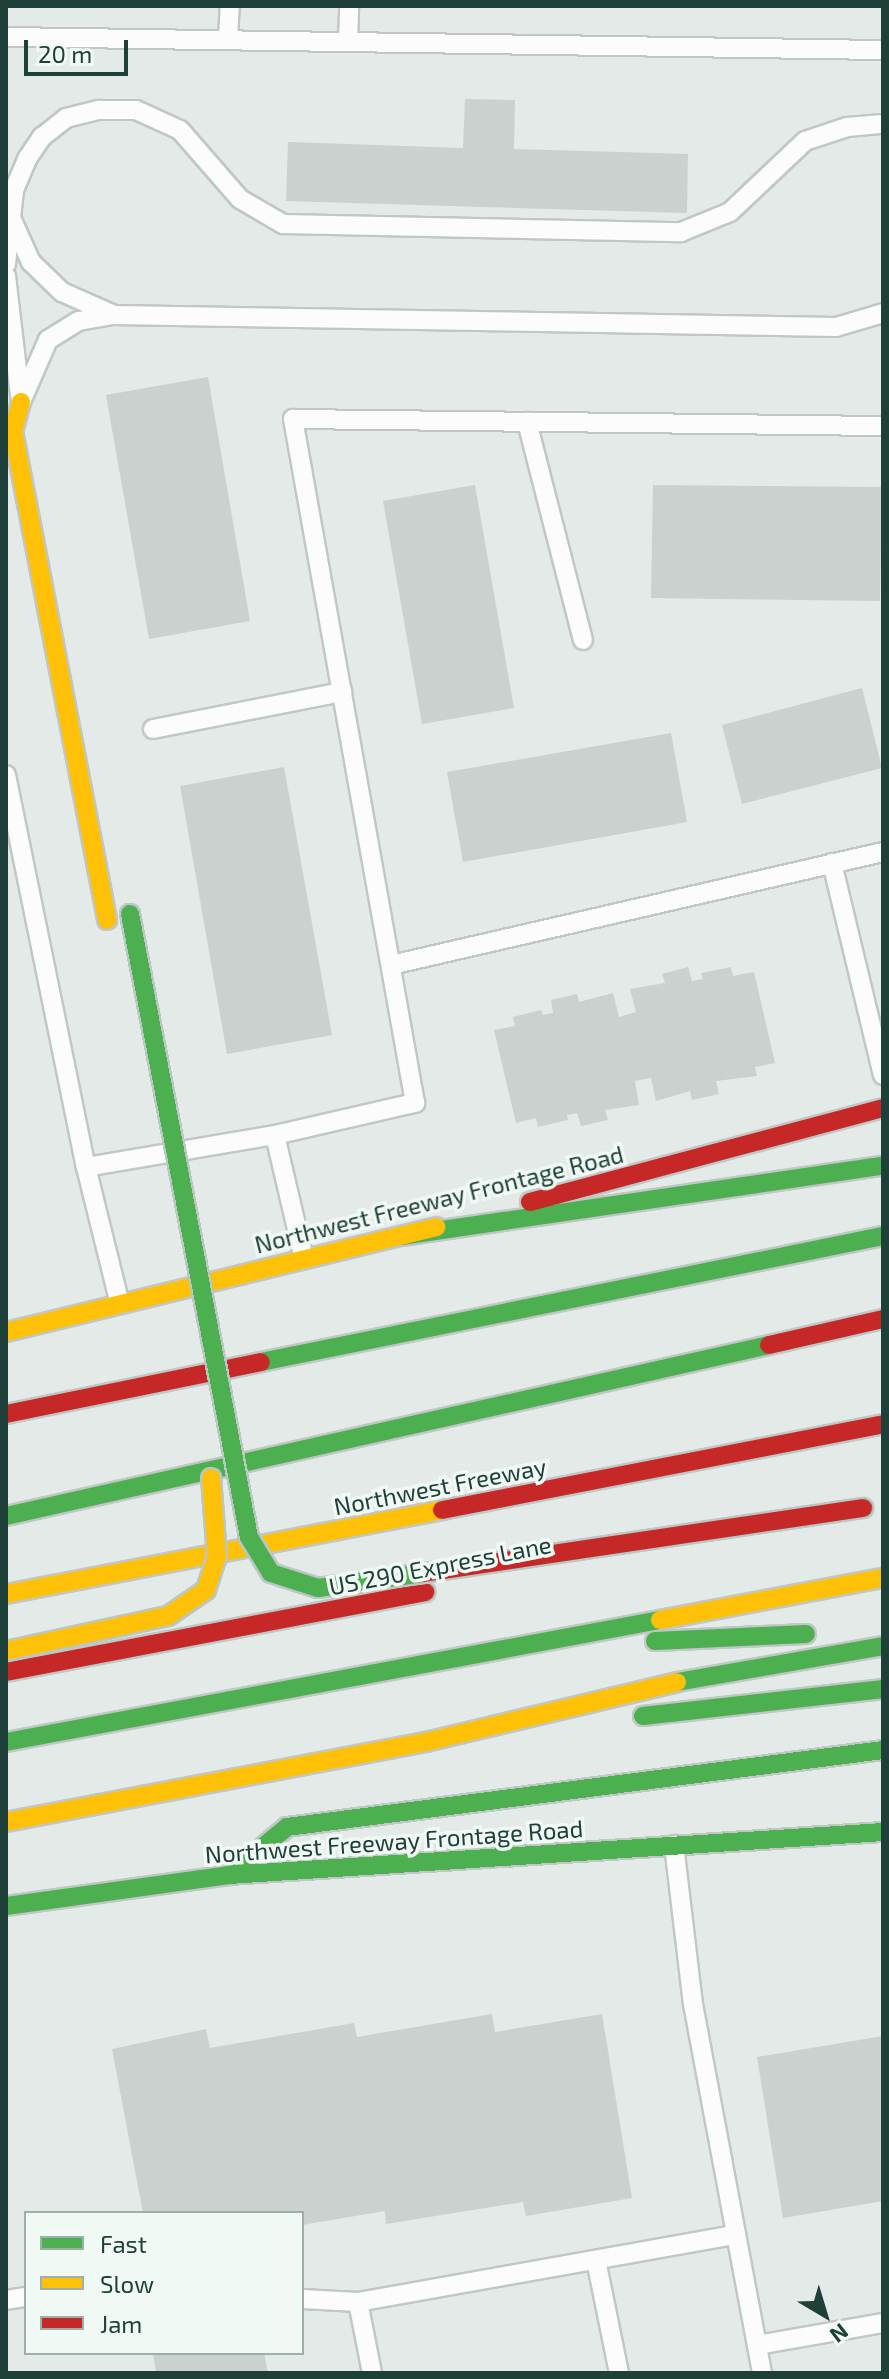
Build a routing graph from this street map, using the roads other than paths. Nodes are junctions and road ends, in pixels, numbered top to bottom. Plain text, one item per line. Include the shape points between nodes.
1 (230, 6) edge
2 (349, 6) edge
3 (6, 37) edge
4 (228, 39) junction
5 (348, 41) junction
6 (883, 50) edge
7 (883, 124) edge
8 (12, 219) junction
9 (6, 264) edge
10 (6, 276) edge
11 (883, 313) edge
12 (114, 315) junction
13 (6, 384) edge
14 (21, 402) junction
15 (527, 422) junction
16 (883, 426) edge
17 (36, 427) dead end
18 (583, 640) dead end
19 (342, 692) junction
20 (153, 729) dead end
21 (6, 775) edge
22 (883, 852) edge
23 (832, 863) junction
24 (129, 907) dead end
25 (108, 927) dead end
26 (391, 965) junction
27 (883, 1075) edge
28 (883, 1108) edge
29 (275, 1135) junction
30 (147, 1136) dead end
31 (883, 1166) edge
32 (86, 1167) junction
33 (156, 1183) dead end
34 (401, 1236) junction
35 (883, 1236) edge
36 (304, 1259) junction
37 (173, 1276) dead end
38 (120, 1304) junction
39 (179, 1306) dead end
40 (883, 1319) edge
41 (6, 1332) edge
42 (187, 1353) dead end
43 (196, 1399) dead end
44 (6, 1414) edge
45 (883, 1424) edge
46 (205, 1446) dead end
47 (883, 1504) edge
48 (863, 1508) junction
49 (6, 1516) edge
50 (883, 1578) edge
51 (6, 1594) edge
52 (883, 1629) edge
53 (848, 1631) dead end
54 (819, 1633) dead end
55 (516, 1644) junction
56 (883, 1646) edge
57 (6, 1651) edge
58 (6, 1672) edge
59 (883, 1689) edge
60 (630, 1718) dead end
61 (599, 1721) dead end
62 (6, 1742) edge
63 (426, 1742) junction
64 (883, 1750) edge
65 (14, 1820) edge
66 (883, 1832) edge
67 (674, 1845) junction
68 (229, 1875) junction
69 (6, 1906) edge
70 (736, 2235) junction
71 (596, 2260) junction
72 (304, 2299) edge
73 (358, 2302) junction
74 (883, 2323) edge
75 (757, 2345) junction
76 (372, 2373) edge
77 (619, 2373) edge
78 (762, 2373) edge

1 - 4 lane
2 - 5 lane
3 - 4 lane
4 - 5 lane
5 - 6 lane
7 - 8 lane via 847,127 805,141 730,212 681,232 665,232 283,224 240,199 180,130 136,110 99,110 66,118 42,137 14,190
8 - 9 lane
8 - 12 lane via 31,262 62,292
10 - 14 lane
11 - 12 lane via 836,327
12 - 14 lane via 79,321 48,340
13 - 14 lane
14 - 17 main road
14 - 25 main road via 13,431
15 - 16 lane
15 - 18 lane
15 - 19 lane via 293,419
19 - 20 lane
19 - 26 lane
21 - 32 lane
22 - 23 lane
23 - 26 lane
23 - 27 lane
24 - 48 main road, bridge via 240,1503 249,1537 271,1573 318,1588
26 - 29 lane via 415,1103
28 - 34 main road, Northwest Freeway Frontage Road
29 - 32 lane
29 - 36 lane
30 - 33 main road
31 - 34 main road
32 - 38 lane
34 - 36 main road, Northwest Freeway Frontage Road
35 - 44 main road
36 - 38 main road, Northwest Freeway Frontage Road
37 - 39 main road
38 - 41 main road, Northwest Freeway Frontage Road
40 - 49 main road
42 - 43 main road
45 - 51 main road, Northwest Freeway
46 - 57 main road, bridge via 216,1508 217,1557 206,1590 168,1616
47 - 48 main road, US 290 Express Lane
48 - 58 main road, US 290 Express Lane, bridge
50 - 55 main road
52 - 53 main road
54 - 55 main road
55 - 62 main road
56 - 63 main road via 652,1686
59 - 60 main road
61 - 63 main road
63 - 65 main road
64 - 68 main road via 287,1827
66 - 67 main road, Northwest Freeway Frontage Road
67 - 68 main road, Northwest Freeway Frontage Road
67 - 70 lane via 693,2004
68 - 69 main road, Northwest Freeway Frontage Road
70 - 71 lane
70 - 75 lane
71 - 73 lane
71 - 77 lane
72 - 73 lane
73 - 76 lane
74 - 75 lane
75 - 78 lane

